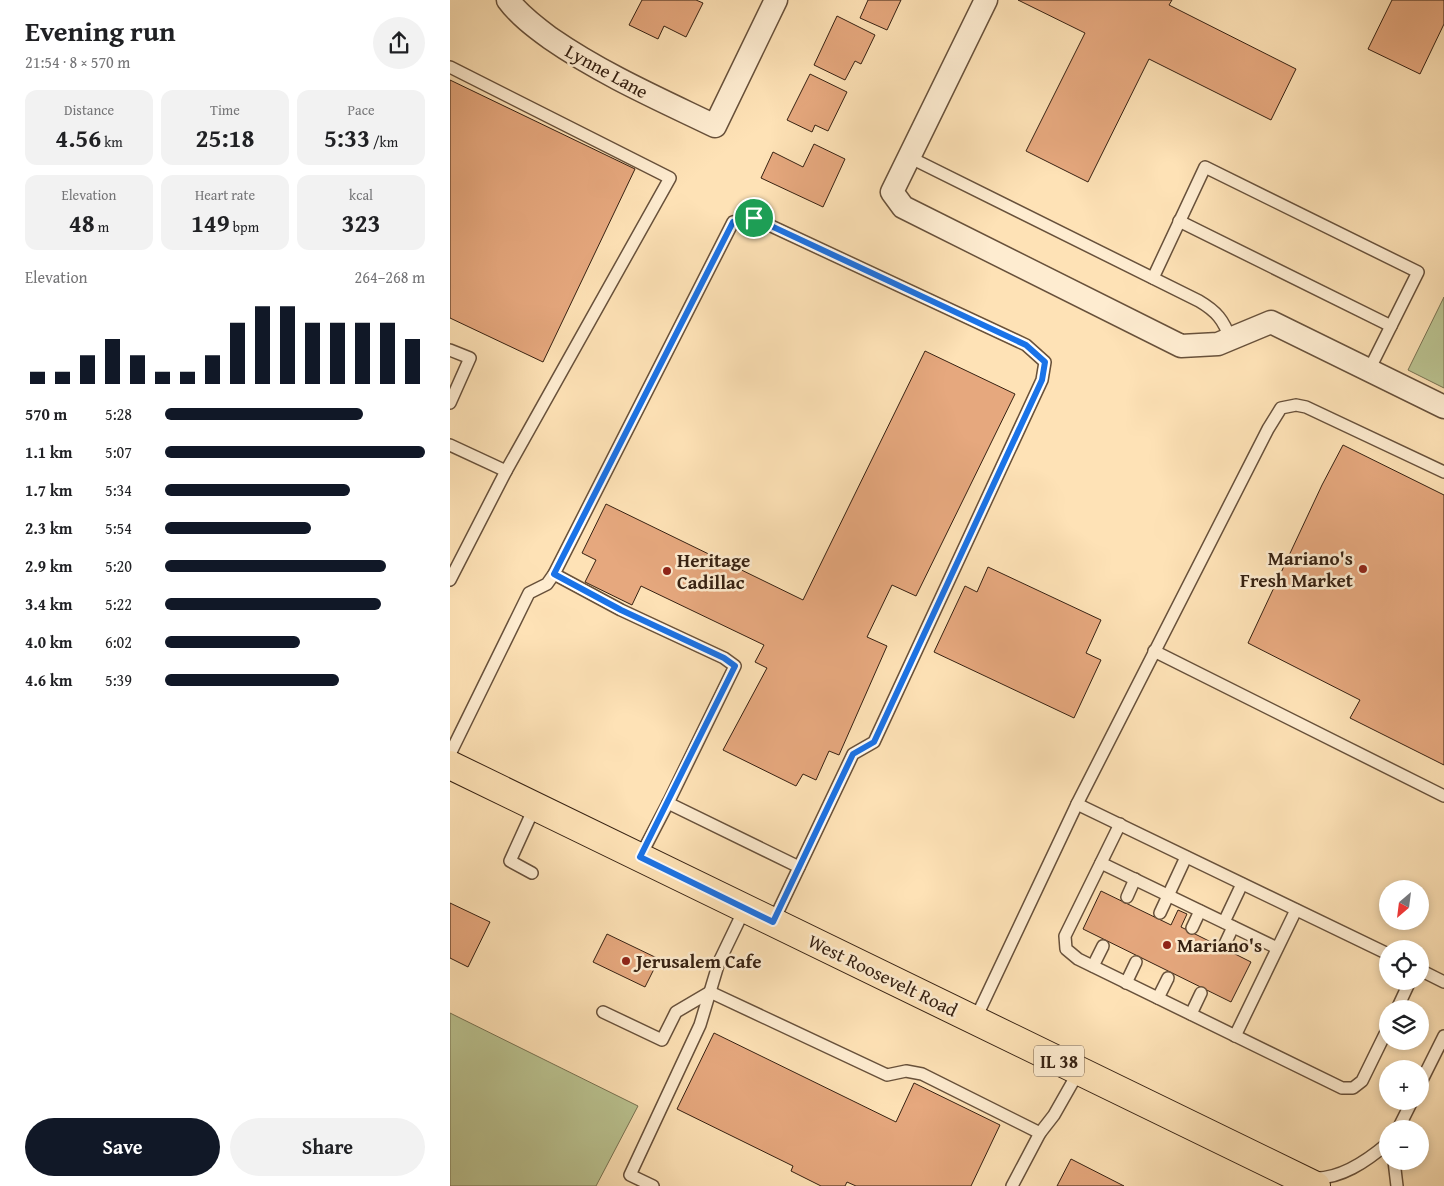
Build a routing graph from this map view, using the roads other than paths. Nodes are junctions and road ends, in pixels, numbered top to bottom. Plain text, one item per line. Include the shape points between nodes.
1 (508, 0) edge
2 (776, 0) edge
3 (986, 0) edge
4 (450, 67) edge
5 (909, 157) junction
6 (1179, 222) junction
7 (1153, 278) junction
8 (1391, 326) junction
9 (1230, 339) junction
10 (450, 350) edge
11 (1369, 370) junction
12 (450, 403) edge
13 (1444, 407) edge
14 (450, 445) edge
15 (506, 472) junction
16 (1444, 472) edge
17 (554, 574) junction
18 (450, 580) edge
19 (1154, 651) junction
20 (450, 754) edge
21 (450, 765) edge
22 (1444, 796) edge
23 (668, 803) junction
24 (1077, 804) junction
25 (535, 806) junction
26 (1120, 824) junction
27 (640, 857) junction
28 (1186, 857) junction
29 (1101, 863) junction
30 (799, 867) junction
31 (532, 873) dead end
32 (1135, 879) junction
33 (1242, 884) junction
34 (1168, 895) junction
35 (1127, 896) dead end
36 (745, 908) junction
37 (1200, 910) junction
38 (1296, 910) junction
39 (1160, 913) dead end
40 (773, 922) junction
41 (1229, 924) junction
42 (1192, 928) dead end
43 (1225, 944) dead end
44 (1103, 946) dead end
45 (1278, 948) junction
46 (1379, 950) edge
47 (1136, 962) dead end
48 (1093, 966) junction
49 (1429, 974) edge
50 (1168, 978) dead end
51 (1126, 982) junction
52 (1444, 982) edge
53 (710, 992) junction
54 (1201, 993) dead end
55 (1158, 998) junction
56 (602, 1012) dead end
57 (1191, 1014) junction
58 (975, 1020) junction
59 (1235, 1036) junction
60 (1444, 1036) edge
61 (1379, 1046) edge
62 (1429, 1066) edge
63 (1079, 1070) junction
64 (1040, 1133) junction
65 (1379, 1149) edge
66 (1395, 1170) edge
67 (1307, 1181) edge
68 (653, 1186) edge
69 (1012, 1186) edge
70 (1397, 1186) edge

1 - 2 street, Lynne Lane via 541,31 612,78 715,126
3 - 5 street
4 - 15 lane via 670,178
5 - 7 lane
5 - 9 street via 892,192 903,207 1181,346 1218,344
6 - 7 lane
6 - 8 lane
6 - 8 lane via 1205,166 1418,272
7 - 9 lane via 1214,310 1224,322
8 - 11 lane
9 - 11 street via 1271,322
10 - 12 lane via 470,358
11 - 13 street
14 - 15 lane
15 - 18 lane
16 - 19 lane via 1306,406 1281,408
17 - 20 lane via 547,584 529,593
17 - 23 lane via 735,666
17 - 30 lane via 733,222 754,218 1026,345 1045,362 1042,380 874,742 853,754
19 - 22 lane
19 - 24 lane
21 - 25 main road, West Roosevelt Road / IL 38
23 - 27 lane
23 - 30 lane
24 - 26 lane
24 - 58 lane
25 - 27 main road, West Roosevelt Road / IL 38
25 - 31 lane via 510,861
26 - 28 lane
26 - 29 lane
27 - 36 main road, West Roosevelt Road / IL 38
28 - 33 lane
28 - 34 lane
29 - 32 lane
29 - 48 lane via 1065,936 1066,949
30 - 40 lane
32 - 34 lane
32 - 35 lane
33 - 38 lane
33 - 41 lane
34 - 37 lane
34 - 39 lane
36 - 40 main road, West Roosevelt Road / IL 38
36 - 53 lane via 719,962
37 - 41 lane
37 - 42 lane
38 - 45 lane
38 - 46 lane
40 - 58 main road, West Roosevelt Road / IL 38
41 - 43 lane
41 - 45 lane
44 - 48 lane
45 - 59 lane
47 - 51 lane
48 - 51 lane
49 - 52 lane
50 - 55 lane
51 - 55 lane
53 - 56 lane via 676,1012 662,1040
53 - 64 lane via 887,1075 906,1071 922,1074
53 - 68 lane via 700,1025 630,1175
54 - 57 lane
55 - 57 lane
57 - 59 lane
58 - 63 main road, West Roosevelt Road / IL 38
59 - 61 lane via 1342,1088 1353,1088 1362,1081
60 - 62 lane
63 - 64 lane
63 - 67 main road, West Roosevelt Road / IL 38
64 - 69 lane
65 - 67 lane via 1350,1170
66 - 70 lane

